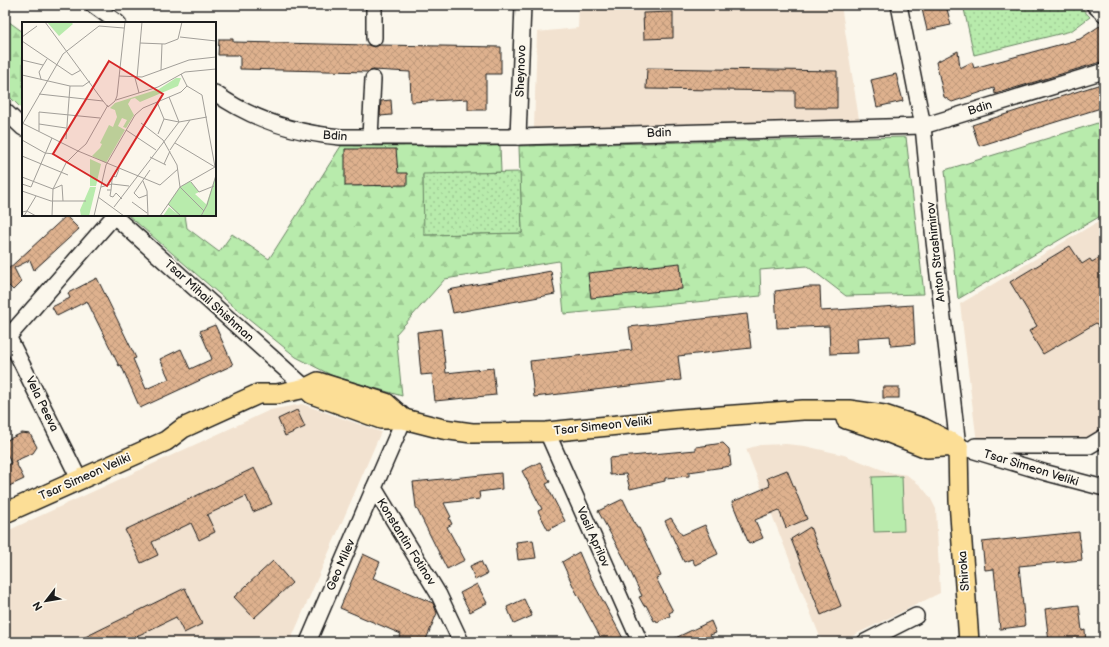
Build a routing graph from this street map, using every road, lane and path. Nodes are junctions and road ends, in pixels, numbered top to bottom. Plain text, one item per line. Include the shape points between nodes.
1 (374, 5) edge
2 (523, 5) edge
3 (899, 5) edge
4 (1094, 5) edge
5 (100, 7) edge
6 (1104, 14) edge
7 (117, 22) edge
8 (374, 38) dead end
9 (1104, 71) edge
10 (373, 79) dead end
11 (216, 94) edge
12 (5, 111) edge
13 (923, 126) junction
14 (22, 127) edge
15 (370, 137) junction
16 (518, 137) junction
17 (113, 216) edge
18 (7, 333) edge
19 (306, 388) junction
20 (404, 419) junction
21 (547, 432) junction
22 (1104, 437) edge
23 (958, 446) junction
24 (79, 479) junction
25 (374, 488) junction
26 (1104, 488) edge
27 (959, 501) joint
28 (5, 513) edge
29 (916, 616) dead end
30 (308, 642) edge
31 (461, 642) edge
32 (640, 642) edge
33 (865, 642) edge
34 (969, 642) edge

1 - 8 street
2 - 16 street, Sheynovo
3 - 13 street, Anton Strashimirov
4 - 6 street
5 - 7 street
9 - 13 street, Bdin
10 - 15 street
11 - 15 street, Bdin via 227,102 286,127 318,135
12 - 14 street
13 - 16 street, Bdin
13 - 23 street, Anton Strashimirov
15 - 16 street, Bdin
17 - 18 street
17 - 19 street, Tsar Mihail Shishman
18 - 24 street, Vela Peeva
19 - 20 main road, Tsar Simeon Veliki via 312,394 381,419
19 - 24 main road, Tsar Simeon Veliki via 277,394 263,405 188,440 166,441
20 - 21 main road, Tsar Simeon Veliki via 472,433
20 - 25 street, Konstantin Fotinov
21 - 23 main road, Tsar Simeon Veliki via 803,410 849,410 884,415 923,428
21 - 32 street, Vasil Aprilov
22 - 23 street via 1090,446
23 - 26 street, Tsar Simeon Veliki
23 - 27 main road, Anton Strashimirov
24 - 28 main road, Tsar Simeon Veliki
25 - 30 street, Geo Milev
25 - 31 street, Konstantin Fotinov via 439,595
27 - 34 main road, Shiroka
29 - 33 street

